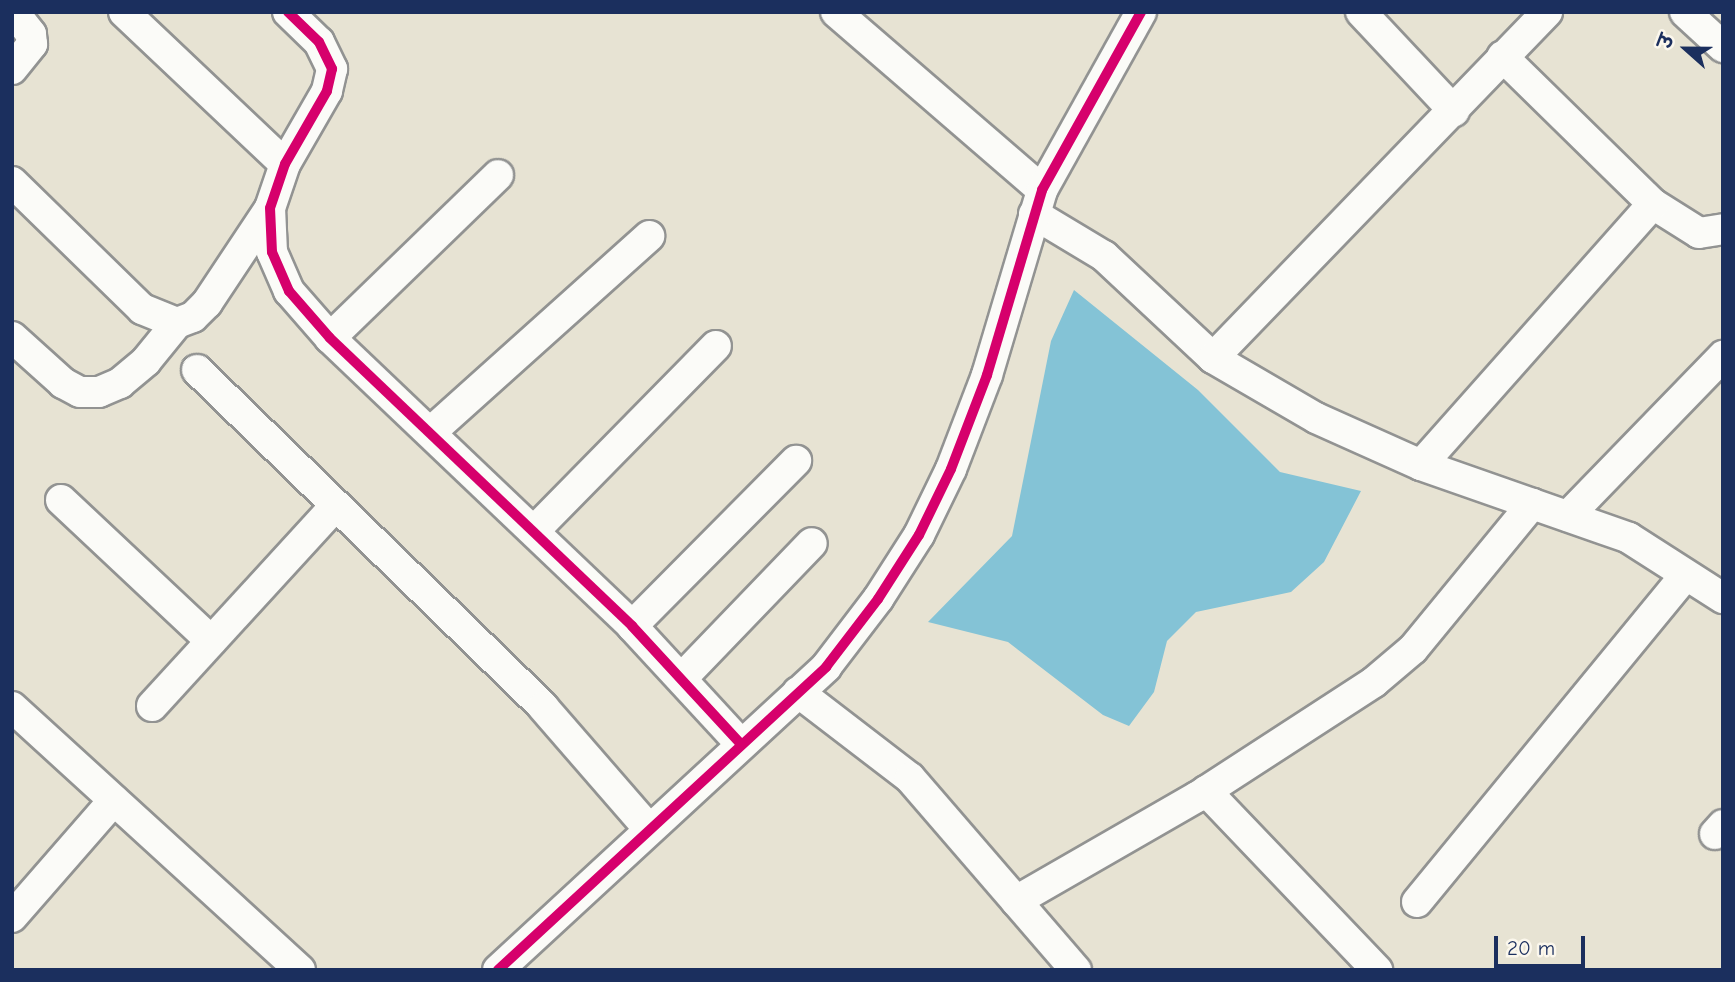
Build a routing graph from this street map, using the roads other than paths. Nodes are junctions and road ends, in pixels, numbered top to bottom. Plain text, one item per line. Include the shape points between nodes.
1 (14, 12) edge
2 (124, 12) edge
3 (288, 12) edge
4 (836, 12) edge
5 (1141, 12) edge
6 (1362, 12) edge
7 (1547, 12) edge
8 (1685, 12) edge
9 (1723, 47) edge
10 (1502, 57) junction
11 (12, 69) edge
12 (1454, 111) junction
13 (285, 164) junction
14 (498, 175) dead end
15 (12, 181) edge
16 (1038, 202) junction
17 (1653, 204) junction
18 (270, 208) junction
19 (1723, 229) edge
20 (649, 236) dead end
21 (177, 323) junction
22 (12, 337) edge
23 (330, 338) junction
24 (716, 346) dead end
25 (1723, 356) edge
26 (1213, 358) junction
27 (197, 370) dead end
28 (432, 431) junction
29 (796, 461) dead end
30 (1421, 465) junction
31 (61, 500) dead end
32 (1532, 504) junction
33 (335, 506) junction
34 (1568, 516) junction
35 (535, 530) junction
36 (812, 543) dead end
37 (1710, 584) edge
38 (632, 626) junction
39 (211, 641) junction
40 (682, 678) junction
41 (798, 692) junction
42 (152, 706) dead end
43 (12, 707) edge
44 (741, 744) junction
45 (1206, 791) junction
46 (114, 800) junction
47 (648, 828) junction
48 (1016, 901) junction
49 (1417, 902) dead end
50 (12, 917) edge
51 (299, 970) edge
52 (498, 970) edge
53 (1076, 970) edge
54 (1377, 970) edge

1 - 11 street via 31,34 32,44
2 - 13 street
3 - 13 street via 319,42 332,69 327,91
4 - 16 street
5 - 16 street
6 - 12 street
7 - 10 street
8 - 9 street
10 - 12 street
10 - 17 street
12 - 26 street
13 - 18 street
14 - 23 street
15 - 21 street via 142,309
16 - 26 street via 1104,256
16 - 41 street via 987,375 919,535 871,609 826,667
17 - 19 street via 1699,233
17 - 30 street
18 - 21 street via 207,303 193,317
18 - 23 street via 272,252 280,271 306,313
20 - 28 street
21 - 22 street via 146,361 120,383 99,392 80,392 55,377
23 - 28 street
24 - 35 street
25 - 34 street
26 - 30 street via 1317,418
27 - 33 street
28 - 35 street
29 - 38 street
30 - 32 street
31 - 39 street
32 - 34 street
32 - 45 street via 1413,649 1374,682
33 - 39 street
33 - 47 street via 542,707
34 - 37 street via 1629,538
35 - 38 street
36 - 40 street
37 - 49 street
38 - 40 street
39 - 42 street
40 - 44 street
41 - 44 street
41 - 48 street via 911,778
43 - 46 street
44 - 47 street
45 - 48 street
45 - 54 street
46 - 50 street
46 - 51 street
47 - 52 street
48 - 53 street

